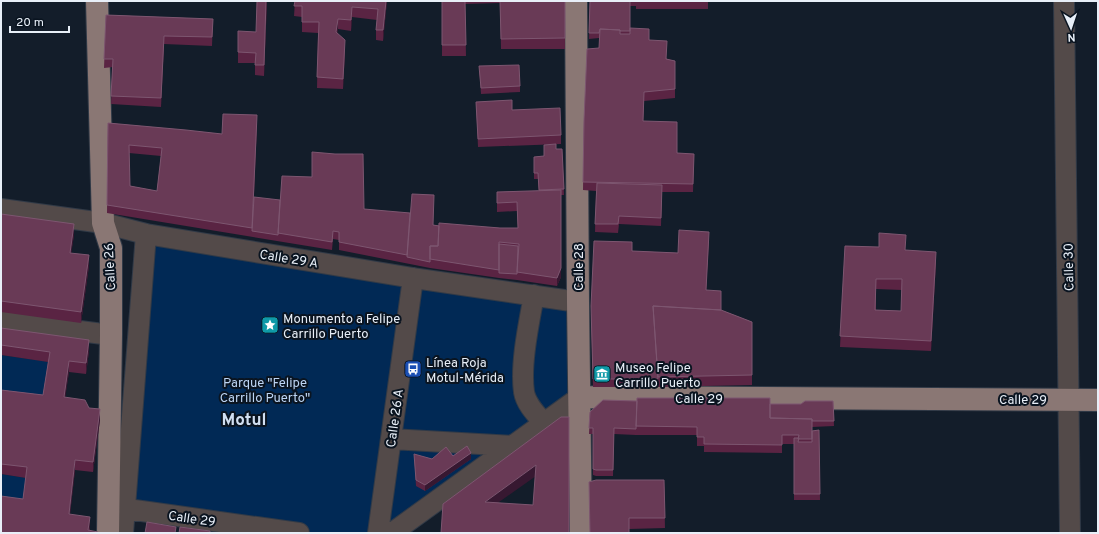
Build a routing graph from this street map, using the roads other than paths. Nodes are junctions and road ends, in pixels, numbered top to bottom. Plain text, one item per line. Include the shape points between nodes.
1 (97, 1) edge
2 (576, 1) edge
3 (1064, 1) edge
4 (1, 209) edge
5 (103, 223) junction
6 (146, 234) junction
7 (413, 278) junction
8 (534, 295) junction
9 (578, 302) junction
10 (1, 321) edge
11 (111, 335) junction
12 (580, 397) junction
13 (1069, 400) junction
14 (1098, 400) edge
15 (544, 423) junction
16 (391, 439) junction
17 (513, 446) junction
18 (117, 507) junction
19 (108, 533) edge
20 (123, 533) edge
21 (299, 533) edge
22 (378, 533) edge
23 (392, 533) edge
24 (582, 533) edge
25 (1070, 533) edge

1 - 5 main road, Calle 26
2 - 9 main road, Calle 28
3 - 13 street, Calle 30
4 - 5 street, Calle 29 A
5 - 6 street, Calle 29 A
5 - 11 main road, Calle 26 via 110,248
6 - 7 street, Calle 29 A
6 - 18 street, Calle 26
7 - 8 street, Calle 29 A
7 - 16 street, Calle 26 A
8 - 9 street, Calle 29 A
8 - 15 street via 523,366 524,393
9 - 12 main road, Calle 28
10 - 11 street
11 - 18 main road, Calle 26
12 - 13 main road, Calle 29
12 - 15 street
12 - 24 main road, Calle 28
13 - 14 main road, Calle 29
13 - 25 street, Calle 30
15 - 17 street
16 - 17 street
16 - 22 street, Calle 26 A
17 - 23 street
18 - 19 main road, Calle 26
18 - 20 street, Calle 26
18 - 21 street, Calle 29

